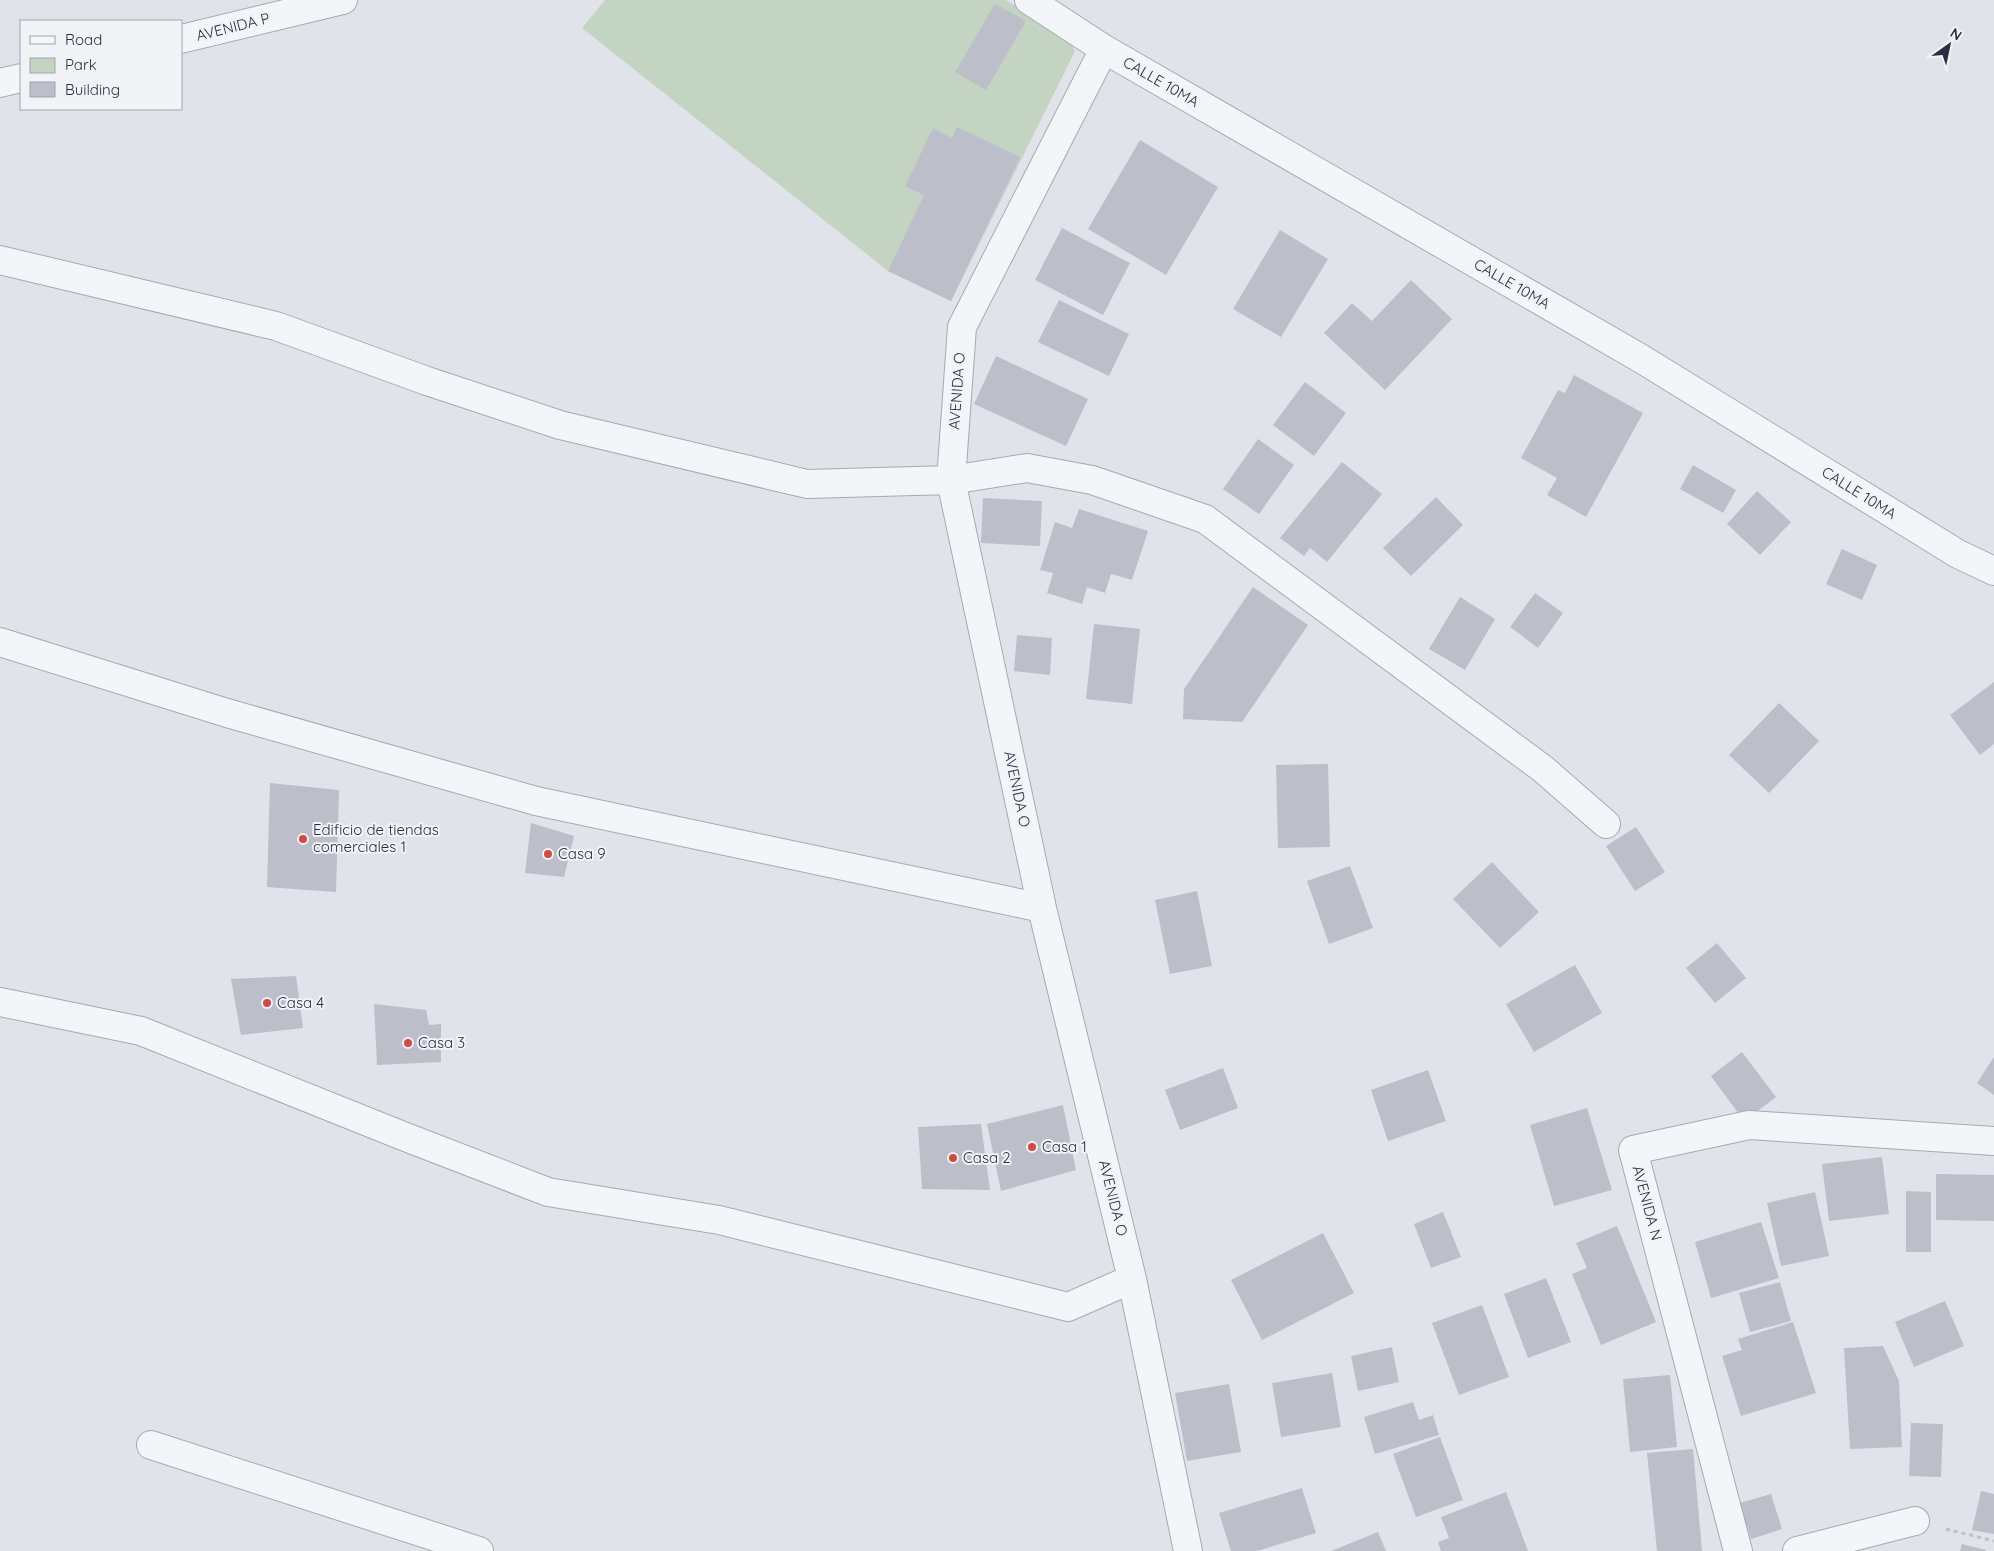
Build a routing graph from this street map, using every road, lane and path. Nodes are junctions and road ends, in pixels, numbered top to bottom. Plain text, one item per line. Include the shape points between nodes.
1 (343, 0) edge
2 (1029, 0) edge
3 (182, 39) edge
4 (1104, 49) junction
5 (20, 78) edge
6 (0, 83) edge
7 (0, 260) edge
8 (951, 480) junction
9 (1994, 571) edge
10 (0, 642) edge
11 (1606, 824) dead end
12 (1042, 908) junction
13 (0, 1002) edge
14 (1994, 1141) edge
15 (1132, 1279) junction
16 (151, 1445) dead end
17 (1915, 1521) joint
18 (1994, 1541) edge
19 (479, 1551) edge
20 (1188, 1551) edge
21 (1738, 1551) edge
22 (1797, 1551) edge

1 - 3 street, AVENIDA P
2 - 4 street, CALLE 10MA
4 - 8 street, AVENIDA O via 962,326
4 - 9 street, CALLE 10MA via 1640,358 1958,554
5 - 6 street
7 - 8 street via 276,326 427,381 560,424 807,484
8 - 11 street via 1027,468 1092,480 1205,519 1543,769
8 - 12 street, AVENIDA O
10 - 12 street via 227,713 536,801
12 - 15 street, AVENIDA O
13 - 15 street via 141,1030 548,1192 719,1220 1068,1307
14 - 21 street, AVENIDA N via 1748,1125 1633,1150
15 - 20 street, AVENIDA O
16 - 19 street
17 - 18 path
17 - 22 street

